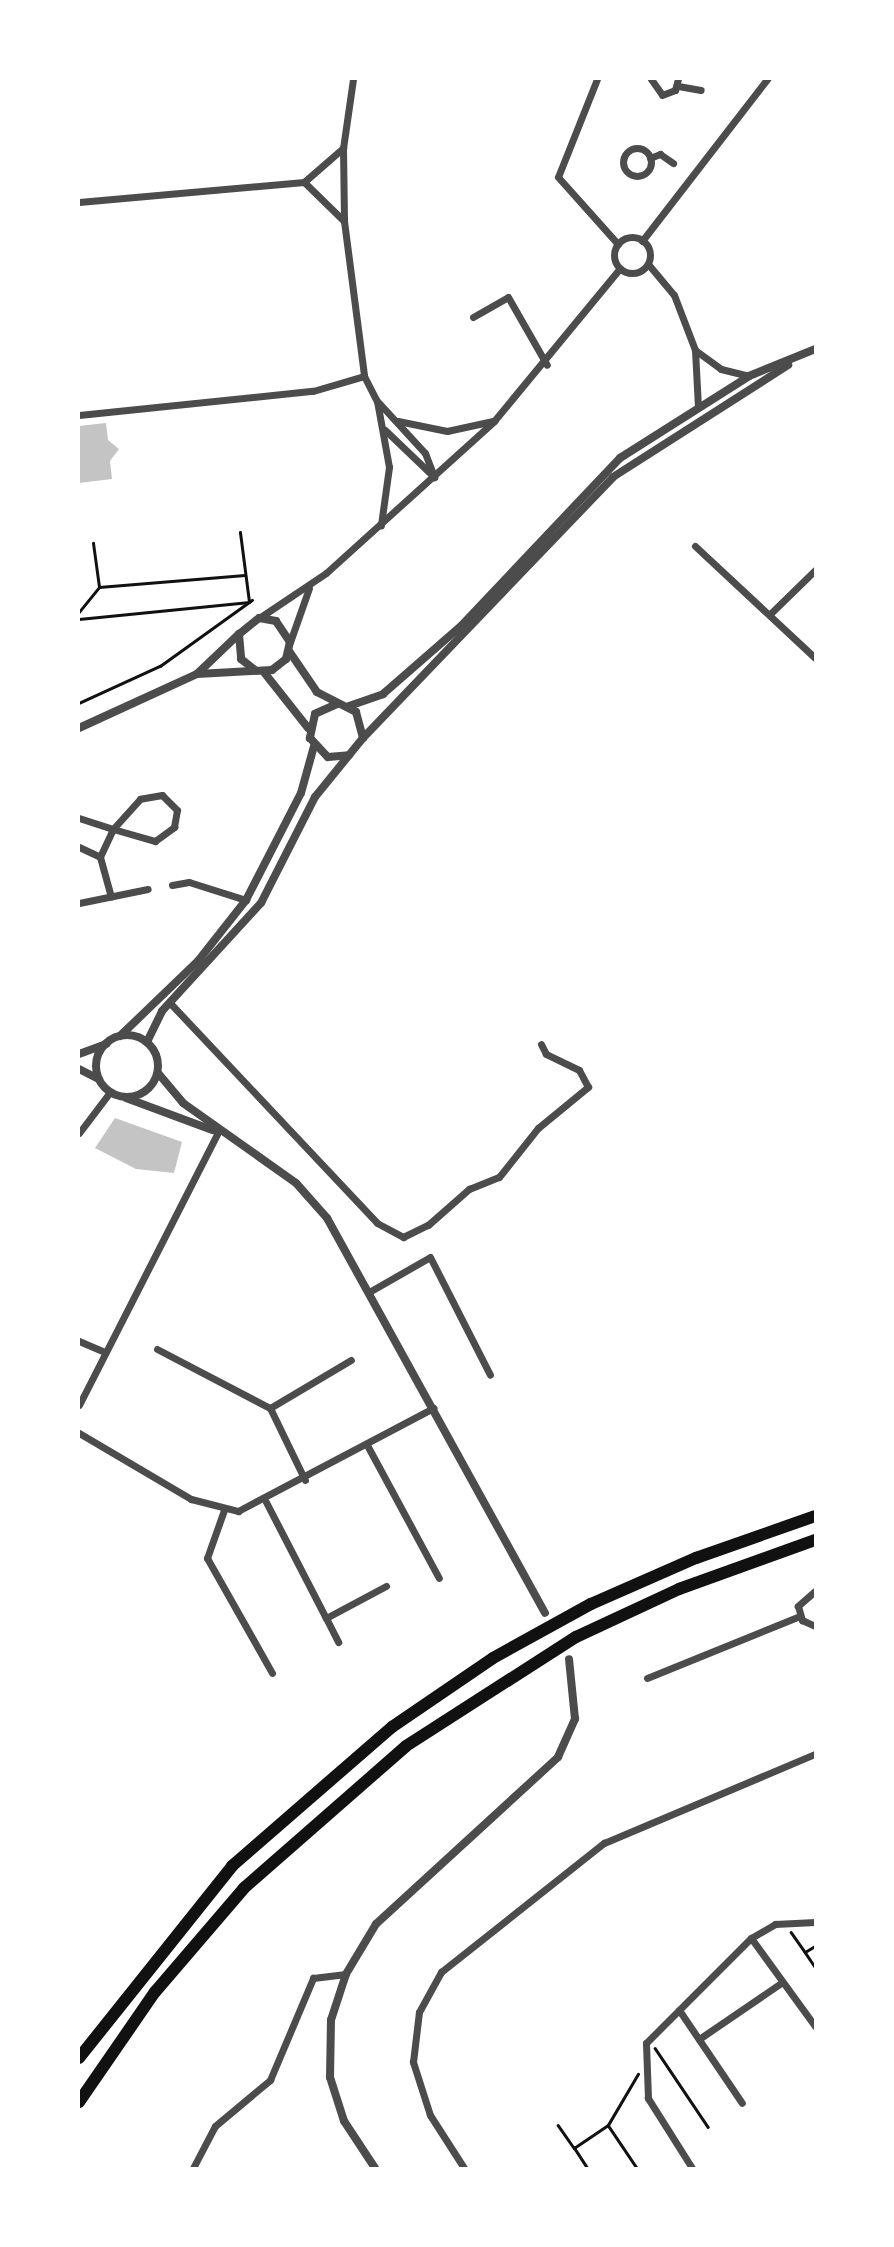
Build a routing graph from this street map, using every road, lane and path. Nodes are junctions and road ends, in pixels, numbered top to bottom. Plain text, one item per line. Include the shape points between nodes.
1 (353, 79) edge
2 (587, 79) edge
3 (651, 79) edge
4 (767, 79) edge
5 (678, 82) edge
6 (595, 83) edge
7 (701, 90) dead end
8 (343, 148) junction
9 (650, 158) dead end
10 (673, 163) dead end
11 (304, 182) junction
12 (79, 202) edge
13 (344, 220) junction
14 (642, 241) junction
15 (618, 244) junction
16 (648, 264) junction
17 (620, 268) junction
18 (473, 317) dead end
19 (815, 349) edge
20 (695, 350) junction
21 (799, 357) junction
22 (547, 365) junction
23 (364, 376) junction
24 (749, 376) junction
25 (377, 401) junction
26 (698, 407) junction
27 (79, 415) edge
28 (398, 421) junction
29 (494, 421) junction
30 (384, 430) junction
31 (434, 477) junction
32 (381, 526) junction
33 (240, 533) dead end
34 (93, 543) dead end
35 (695, 546) dead end
36 (815, 570) edge
37 (244, 575) junction
38 (312, 585) junction
39 (99, 587) junction
40 (251, 601) junction
41 (79, 612) edge
42 (771, 614) junction
43 (259, 618) junction
44 (79, 620) edge
45 (239, 634) junction
46 (289, 646) junction
47 (815, 658) edge
48 (259, 670) junction
49 (197, 674) junction
50 (79, 703) edge
51 (344, 705) junction
52 (79, 728) edge
53 (309, 730) junction
54 (363, 738) junction
55 (314, 746) junction
56 (352, 753) junction
57 (79, 818) edge
58 (113, 829) junction
59 (79, 847) edge
60 (100, 857) junction
61 (172, 885) dead end
62 (148, 889) dead end
63 (111, 897) junction
64 (246, 900) junction
65 (79, 903) edge
66 (170, 1003) junction
67 (120, 1036) junction
68 (147, 1042) junction
69 (106, 1044) junction
70 (541, 1044) dead end
71 (79, 1054) edge
72 (79, 1069) edge
73 (158, 1073) junction
74 (99, 1079) junction
75 (110, 1092) junction
76 (124, 1097) junction
77 (219, 1132) junction
78 (79, 1133) edge
79 (369, 1292) junction
80 (79, 1341) edge
81 (156, 1349) dead end
82 (103, 1351) junction
83 (351, 1360) dead end
84 (490, 1375) dead end
85 (79, 1405) edge
86 (270, 1408) junction
87 (433, 1408) junction
88 (79, 1433) edge
89 (367, 1445) junction
90 (305, 1480) junction
91 (266, 1502) junction
92 (223, 1510) junction
93 (815, 1516) edge
94 (815, 1540) edge
95 (439, 1578) dead end
96 (386, 1586) dead end
97 (815, 1591) edge
98 (545, 1613) dead end
99 (800, 1616) junction
100 (326, 1618) junction
101 (815, 1626) edge
102 (338, 1642) dead end
103 (569, 1658) dead end
104 (272, 1673) dead end
105 (647, 1678) dead end
106 (815, 1754) edge
107 (815, 1922) edge
108 (785, 1923) junction
109 (751, 1938) junction
110 (815, 1946) edge
111 (805, 1952) junction
112 (815, 1967) edge
113 (345, 1974) junction
114 (782, 1983) junction
115 (679, 2010) junction
116 (815, 2026) edge
117 (650, 2039) junction
118 (699, 2039) junction
119 (79, 2058) edge
120 (643, 2065) junction
121 (79, 2102) edge
122 (742, 2103) dead end
123 (558, 2125) dead end
124 (608, 2125) junction
125 (708, 2127) dead end
126 (574, 2148) junction
127 (193, 2168) edge
128 (375, 2168) edge
129 (464, 2168) edge
130 (587, 2168) edge
131 (637, 2168) edge
132 (692, 2168) edge

1 - 8 street
2 - 6 street
3 - 5 street via 662,95
4 - 14 street
5 - 7 street
6 - 15 street via 558,177
8 - 11 street
8 - 13 street
9 - 10 street via 660,154
11 - 12 street
11 - 13 street
13 - 23 street
14 - 15 street via 629,237
14 - 16 street
15 - 17 street
16 - 17 street via 635,272
16 - 20 street via 674,295
17 - 22 street
18 - 22 street via 508,297
19 - 21 street
20 - 24 street via 721,369
20 - 26 street
21 - 24 street
21 - 54 street via 613,477
22 - 29 street
23 - 25 street
23 - 27 street via 313,391
24 - 26 street
25 - 28 street
25 - 30 street
26 - 51 street via 589,485 462,625 395,685
28 - 29 street via 447,431
28 - 31 street via 425,453
29 - 31 street
30 - 31 street
30 - 32 street via 389,480
31 - 32 street
32 - 38 street
33 - 37 path
34 - 39 path
35 - 42 street
36 - 42 street
37 - 39 path
37 - 40 path
38 - 43 street
38 - 46 street
39 - 41 path
40 - 44 path
40 - 50 path via 160,666
42 - 47 street
43 - 45 street
43 - 46 street via 283,626
45 - 48 street via 241,659
45 - 49 street
46 - 48 street via 279,665
46 - 51 street via 317,692
48 - 49 street
48 - 53 street
49 - 52 street
51 - 53 street via 322,708
51 - 54 street via 362,720
53 - 55 street
54 - 56 street
55 - 56 street via 336,758
55 - 64 street via 301,793
56 - 66 street via 315,797 261,904
57 - 58 street
58 - 58 street via 155,841 174,827 177,810 162,794 140,799
58 - 60 street
59 - 60 street
60 - 63 street
61 - 64 street via 189,882
62 - 63 street
63 - 65 street
64 - 67 street via 198,961
66 - 68 street
66 - 70 street via 377,1223 403,1237 428,1225 469,1189 499,1177 538,1128 588,1087 579,1070 546,1054
67 - 68 street
67 - 69 street
68 - 73 street
69 - 71 street
69 - 74 street via 96,1060
72 - 74 street
73 - 76 street via 149,1089
73 - 77 street
74 - 75 street
75 - 76 street
75 - 78 street
76 - 77 street
77 - 79 street via 308,1195
77 - 82 street
79 - 84 street via 430,1257
79 - 87 street
80 - 82 street
81 - 86 street
82 - 85 street
83 - 86 street
86 - 90 street
87 - 89 street
87 - 98 street
88 - 92 street via 191,1499
89 - 90 street
89 - 95 street
90 - 91 street
91 - 92 street
91 - 100 street
92 - 104 street via 207,1558
93 - 119 highway via 696,1558 591,1604 493,1658 392,1727 232,1866
94 - 121 highway via 679,1589 576,1637 406,1746 244,1888 155,1993
96 - 100 street
97 - 99 street via 799,1601
99 - 101 street
99 - 105 street
100 - 102 street
103 - 113 street via 575,1719 558,1757 376,1924
106 - 129 street via 604,1843 454,1959 428,1991 412,2038 424,2100
107 - 108 street
108 - 109 street
108 - 111 path
109 - 114 street
109 - 115 street
110 - 111 path
111 - 112 path
113 - 127 street via 313,1978 271,2080 215,2126
113 - 128 street via 331,2020 330,2077 344,2121
114 - 116 street
114 - 118 street
115 - 117 street
115 - 118 street
117 - 120 street
117 - 125 path
118 - 122 street
120 - 124 path
120 - 132 street via 648,2098
123 - 126 path
124 - 126 path
124 - 131 path
126 - 130 path

